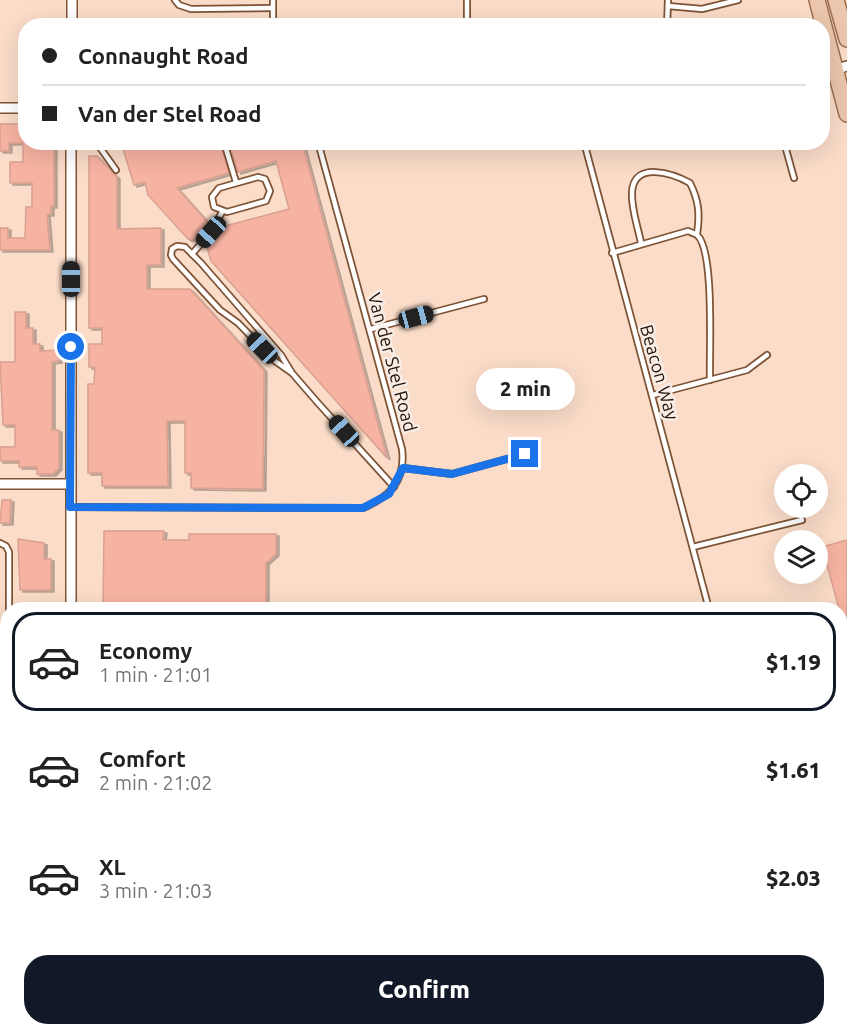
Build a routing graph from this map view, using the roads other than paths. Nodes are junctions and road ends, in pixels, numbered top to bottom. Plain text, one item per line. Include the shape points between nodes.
1 (72, 0) edge
2 (175, 0) edge
3 (273, 0) edge
4 (467, 0) edge
5 (668, 0) edge
6 (738, 0) edge
7 (817, 0) edge
8 (836, 0) edge
9 (668, 6) junction
10 (273, 8) junction
11 (72, 18) edge
12 (273, 18) edge
13 (467, 18) edge
14 (668, 18) edge
15 (822, 18) edge
16 (847, 39) edge
17 (830, 51) edge
18 (835, 70) edge
19 (0, 108) edge
20 (18, 108) edge
21 (847, 114) edge
22 (71, 150) edge
23 (102, 150) edge
24 (226, 150) edge
25 (320, 150) edge
26 (586, 150) edge
27 (786, 150) edge
28 (116, 170) dead end
29 (794, 178) dead end
30 (236, 182) junction
31 (222, 212) junction
32 (697, 234) junction
33 (641, 243) junction
34 (612, 253) junction
35 (192, 254) junction
36 (484, 299) dead end
37 (371, 329) junction
38 (767, 355) dead end
39 (292, 373) junction
40 (710, 380) junction
41 (653, 395) junction
42 (525, 454) dead end
43 (403, 468) junction
44 (0, 484) edge
45 (70, 484) junction
46 (394, 487) junction
47 (70, 507) junction
48 (802, 520) dead end
49 (0, 543) edge
50 (693, 547) junction
51 (9, 602) edge
52 (71, 602) edge
53 (707, 602) edge

1 - 11 street
2 - 10 lane via 191,9
3 - 10 lane
4 - 13 lane
5 - 9 lane
6 - 9 lane via 702,9
7 - 15 main road
8 - 16 main road
9 - 14 lane
10 - 12 lane
17 - 18 main road
18 - 21 main road
19 - 20 street
22 - 45 street
23 - 28 lane
24 - 30 lane
25 - 37 lane, Van der Stel Road
26 - 34 lane, Beacon Way
27 - 29 lane
30 - 31 lane via 219,188 212,197 214,207
30 - 31 lane via 261,177 267,182 269,198
31 - 35 lane
32 - 33 lane via 688,231
32 - 33 lane via 700,215 690,183 662,171 649,173 637,180 632,190
32 - 40 lane via 709,273
33 - 34 lane
34 - 41 lane, Beacon Way
35 - 39 lane via 281,355
35 - 39 lane via 182,245 170,252 220,310
36 - 37 lane
37 - 43 lane, Van der Stel Road via 402,449
38 - 40 lane via 751,368
39 - 46 lane
40 - 41 lane
41 - 50 lane, Beacon Way
42 - 43 lane via 452,474
43 - 46 lane
44 - 45 street
45 - 47 street
46 - 47 lane via 380,501 363,508
47 - 52 street
48 - 50 lane
49 - 51 lane via 9,552
50 - 53 lane, Beacon Way

